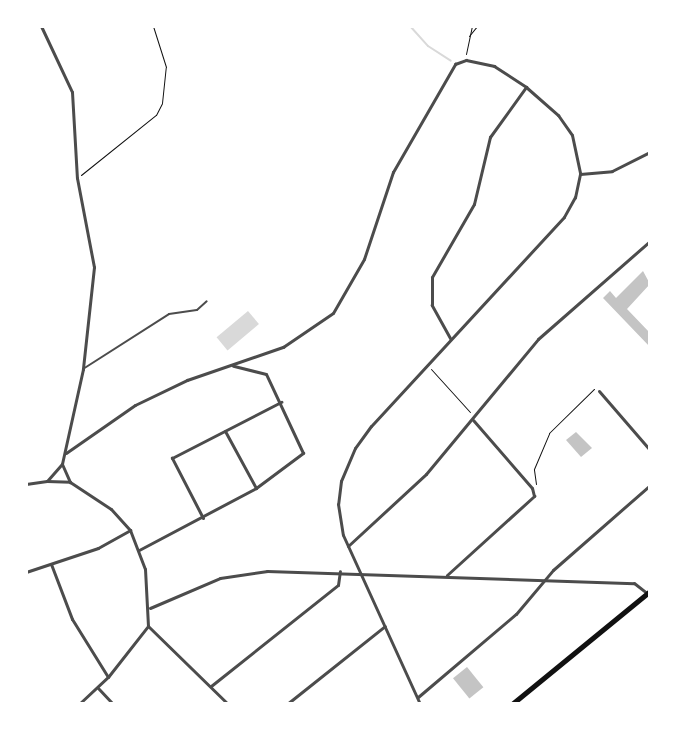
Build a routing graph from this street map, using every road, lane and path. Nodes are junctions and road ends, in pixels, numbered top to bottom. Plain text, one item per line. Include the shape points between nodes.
1 (41, 26) edge
2 (153, 26) edge
3 (472, 26) edge
4 (477, 26) edge
5 (469, 36) junction
6 (466, 60) junction
7 (526, 87) junction
8 (650, 152) edge
9 (580, 174) junction
10 (76, 178) junction
11 (650, 241) edge
12 (207, 301) dead end
13 (450, 338) junction
14 (426, 363) junction
15 (232, 366) junction
16 (83, 369) junction
17 (599, 391) joint
18 (281, 402) junction
19 (476, 415) junction
20 (473, 420) junction
21 (225, 431) junction
22 (650, 450) edge
23 (66, 453) junction
24 (62, 464) junction
25 (47, 481) junction
26 (70, 482) junction
27 (26, 484) edge
28 (650, 485) edge
29 (256, 488) junction
30 (532, 488) junction
31 (203, 518) junction
32 (130, 530) junction
33 (348, 546) junction
34 (139, 550) junction
35 (51, 564) junction
36 (340, 571) junction
37 (26, 572) edge
38 (360, 572) junction
39 (447, 575) junction
40 (547, 580) junction
41 (648, 592) edge
42 (150, 608) junction
43 (148, 626) junction
44 (385, 626) junction
45 (108, 677) junction
46 (211, 686) junction
47 (98, 688) junction
48 (418, 697) junction
49 (79, 704) edge
50 (113, 704) edge
51 (228, 704) edge
52 (287, 704) edge
53 (420, 704) edge
54 (512, 704) edge

1 - 10 street via 72,92
2 - 10 path via 166,67 162,103 156,115
3 - 5 path
4 - 5 path
5 - 6 path
6 - 7 street via 494,66
6 - 15 street via 452,69 393,172 364,259 343,299 309,332
7 - 9 street via 568,127
7 - 13 street via 490,137 474,204 432,277 432,305
8 - 9 street via 612,172
9 - 13 street via 564,217
10 - 16 street via 94,267
11 - 19 street via 538,339
12 - 16 lane via 197,310 169,314
13 - 14 street
14 - 19 path
14 - 33 street via 371,426 346,463 338,504
15 - 18 street via 266,374
15 - 23 street via 135,405
16 - 23 street
17 - 22 street
17 - 30 path via 589,391 549,433 534,469 538,482
18 - 21 street
18 - 29 street via 303,453
19 - 20 street
20 - 30 street
20 - 33 street via 426,474
21 - 29 street
21 - 31 street via 172,458
23 - 24 street
24 - 25 street
24 - 26 street
25 - 26 street
25 - 27 street
26 - 32 street via 107,506
28 - 40 street
29 - 31 street
30 - 39 street via 534,496
31 - 34 street
32 - 34 street
32 - 35 street via 98,548
33 - 38 street
34 - 42 street
35 - 37 street
35 - 45 street via 72,619
36 - 38 street
36 - 42 street via 246,572 193,588
36 - 46 street via 338,585
38 - 39 street
38 - 44 street
39 - 40 street
40 - 41 street via 634,583
40 - 48 street via 516,614
41 - 54 main road
42 - 43 street
43 - 45 street
43 - 46 street
44 - 48 street
44 - 52 street
45 - 47 street
46 - 51 street
47 - 49 street
47 - 50 street
48 - 53 street

